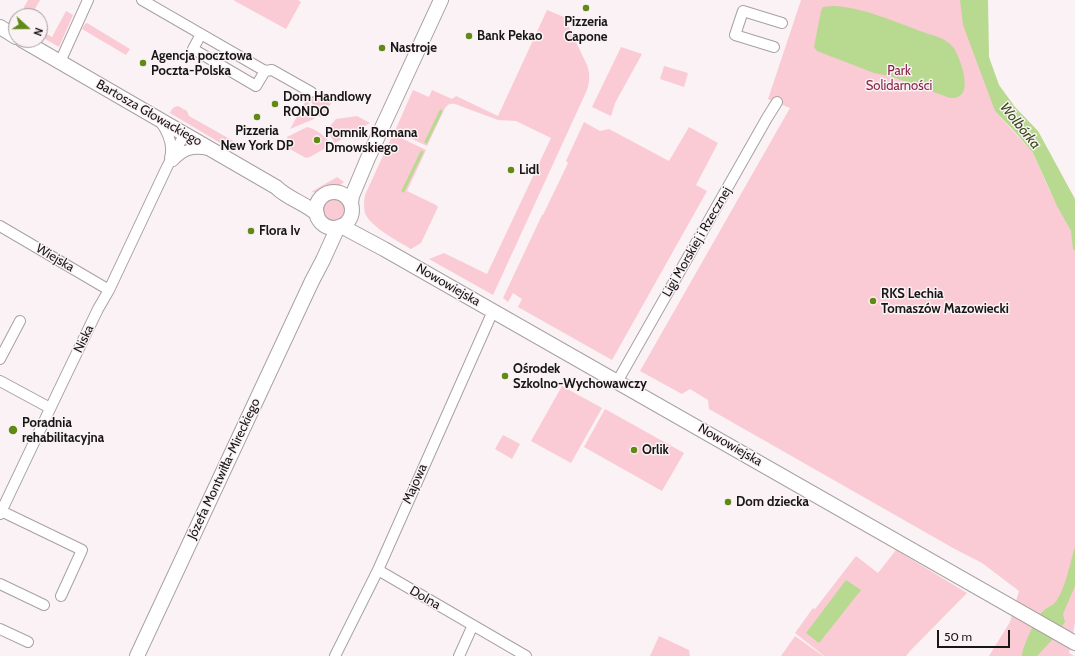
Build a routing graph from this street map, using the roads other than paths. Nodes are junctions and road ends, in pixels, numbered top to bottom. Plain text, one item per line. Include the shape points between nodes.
1 (88, 0) edge
2 (142, 0) edge
3 (441, 0) edge
4 (782, 23) dead end
5 (201, 34) junction
6 (774, 47) dead end
7 (36, 48) edge
8 (60, 62) junction
9 (265, 71) junction
10 (311, 92) dead end
11 (777, 102) dead end
12 (158, 118) junction
13 (185, 133) junction
14 (215, 151) junction
15 (368, 158) junction
16 (168, 167) junction
17 (276, 187) junction
18 (330, 194) junction
19 (351, 208) junction
20 (320, 218) junction
21 (0, 226) edge
22 (339, 227) junction
23 (384, 249) junction
24 (312, 281) junction
25 (109, 290) junction
26 (493, 311) junction
27 (20, 321) dead end
28 (0, 359) edge
29 (0, 381) edge
30 (618, 382) junction
31 (50, 408) junction
32 (1, 512) edge
33 (378, 570) junction
34 (0, 584) edge
35 (61, 596) dead end
36 (44, 604) dead end
37 (473, 625) junction
38 (0, 629) edge
39 (28, 642) dead end
40 (1075, 643) edge
41 (137, 656) edge
42 (335, 656) edge
43 (458, 656) edge
44 (526, 656) edge

1 - 8 street
2 - 5 street
3 - 15 street
4 - 6 street via 743,11 735,34
5 - 9 street
5 - 9 street via 193,48 256,86
7 - 8 street, Bartosza Głowackiego
8 - 12 street, Bartosza Głowackiego
9 - 10 street via 272,70
11 - 30 street, Ligi Morskiej i Rzecznej
12 - 13 street, Bartosza Głowackiego
12 - 16 street, Niska via 172,144
13 - 14 street, Bartosza Głowackiego
13 - 16 street, Niska
14 - 16 street, Niska via 193,148 177,157
14 - 17 street, Bartosza Głowackiego
15 - 18 street via 341,189
15 - 19 street
16 - 25 street, Niska
17 - 18 street, Bartosza Głowackiego via 306,195
17 - 20 street, Bartosza Głowackiego
18 - 19 street via 345,196
18 - 20 street via 319,201 317,206
19 - 22 street via 347,222
19 - 23 street, Nowowiejska via 355,219
20 - 22 street via 329,226
20 - 24 street, Józefa Montwiłła-Mireckiego via 322,240
21 - 25 street, Wiejska
22 - 23 street, Nowowiejska
22 - 24 street, Józefa Montwiłła-Mireckiego
23 - 26 street, Nowowiejska
24 - 41 street, Józefa Montwiłła-Mireckiego
25 - 31 street, Niska
26 - 30 street, Nowowiejska
26 - 33 street, Majowa
27 - 28 street
29 - 31 street
30 - 40 street, Nowowiejska
31 - 32 street, Niska
32 - 35 street, Niska via 82,550
33 - 37 street, Dolna
33 - 42 street, Majowa
34 - 36 street
37 - 43 street
37 - 44 street, Dolna
38 - 39 street

